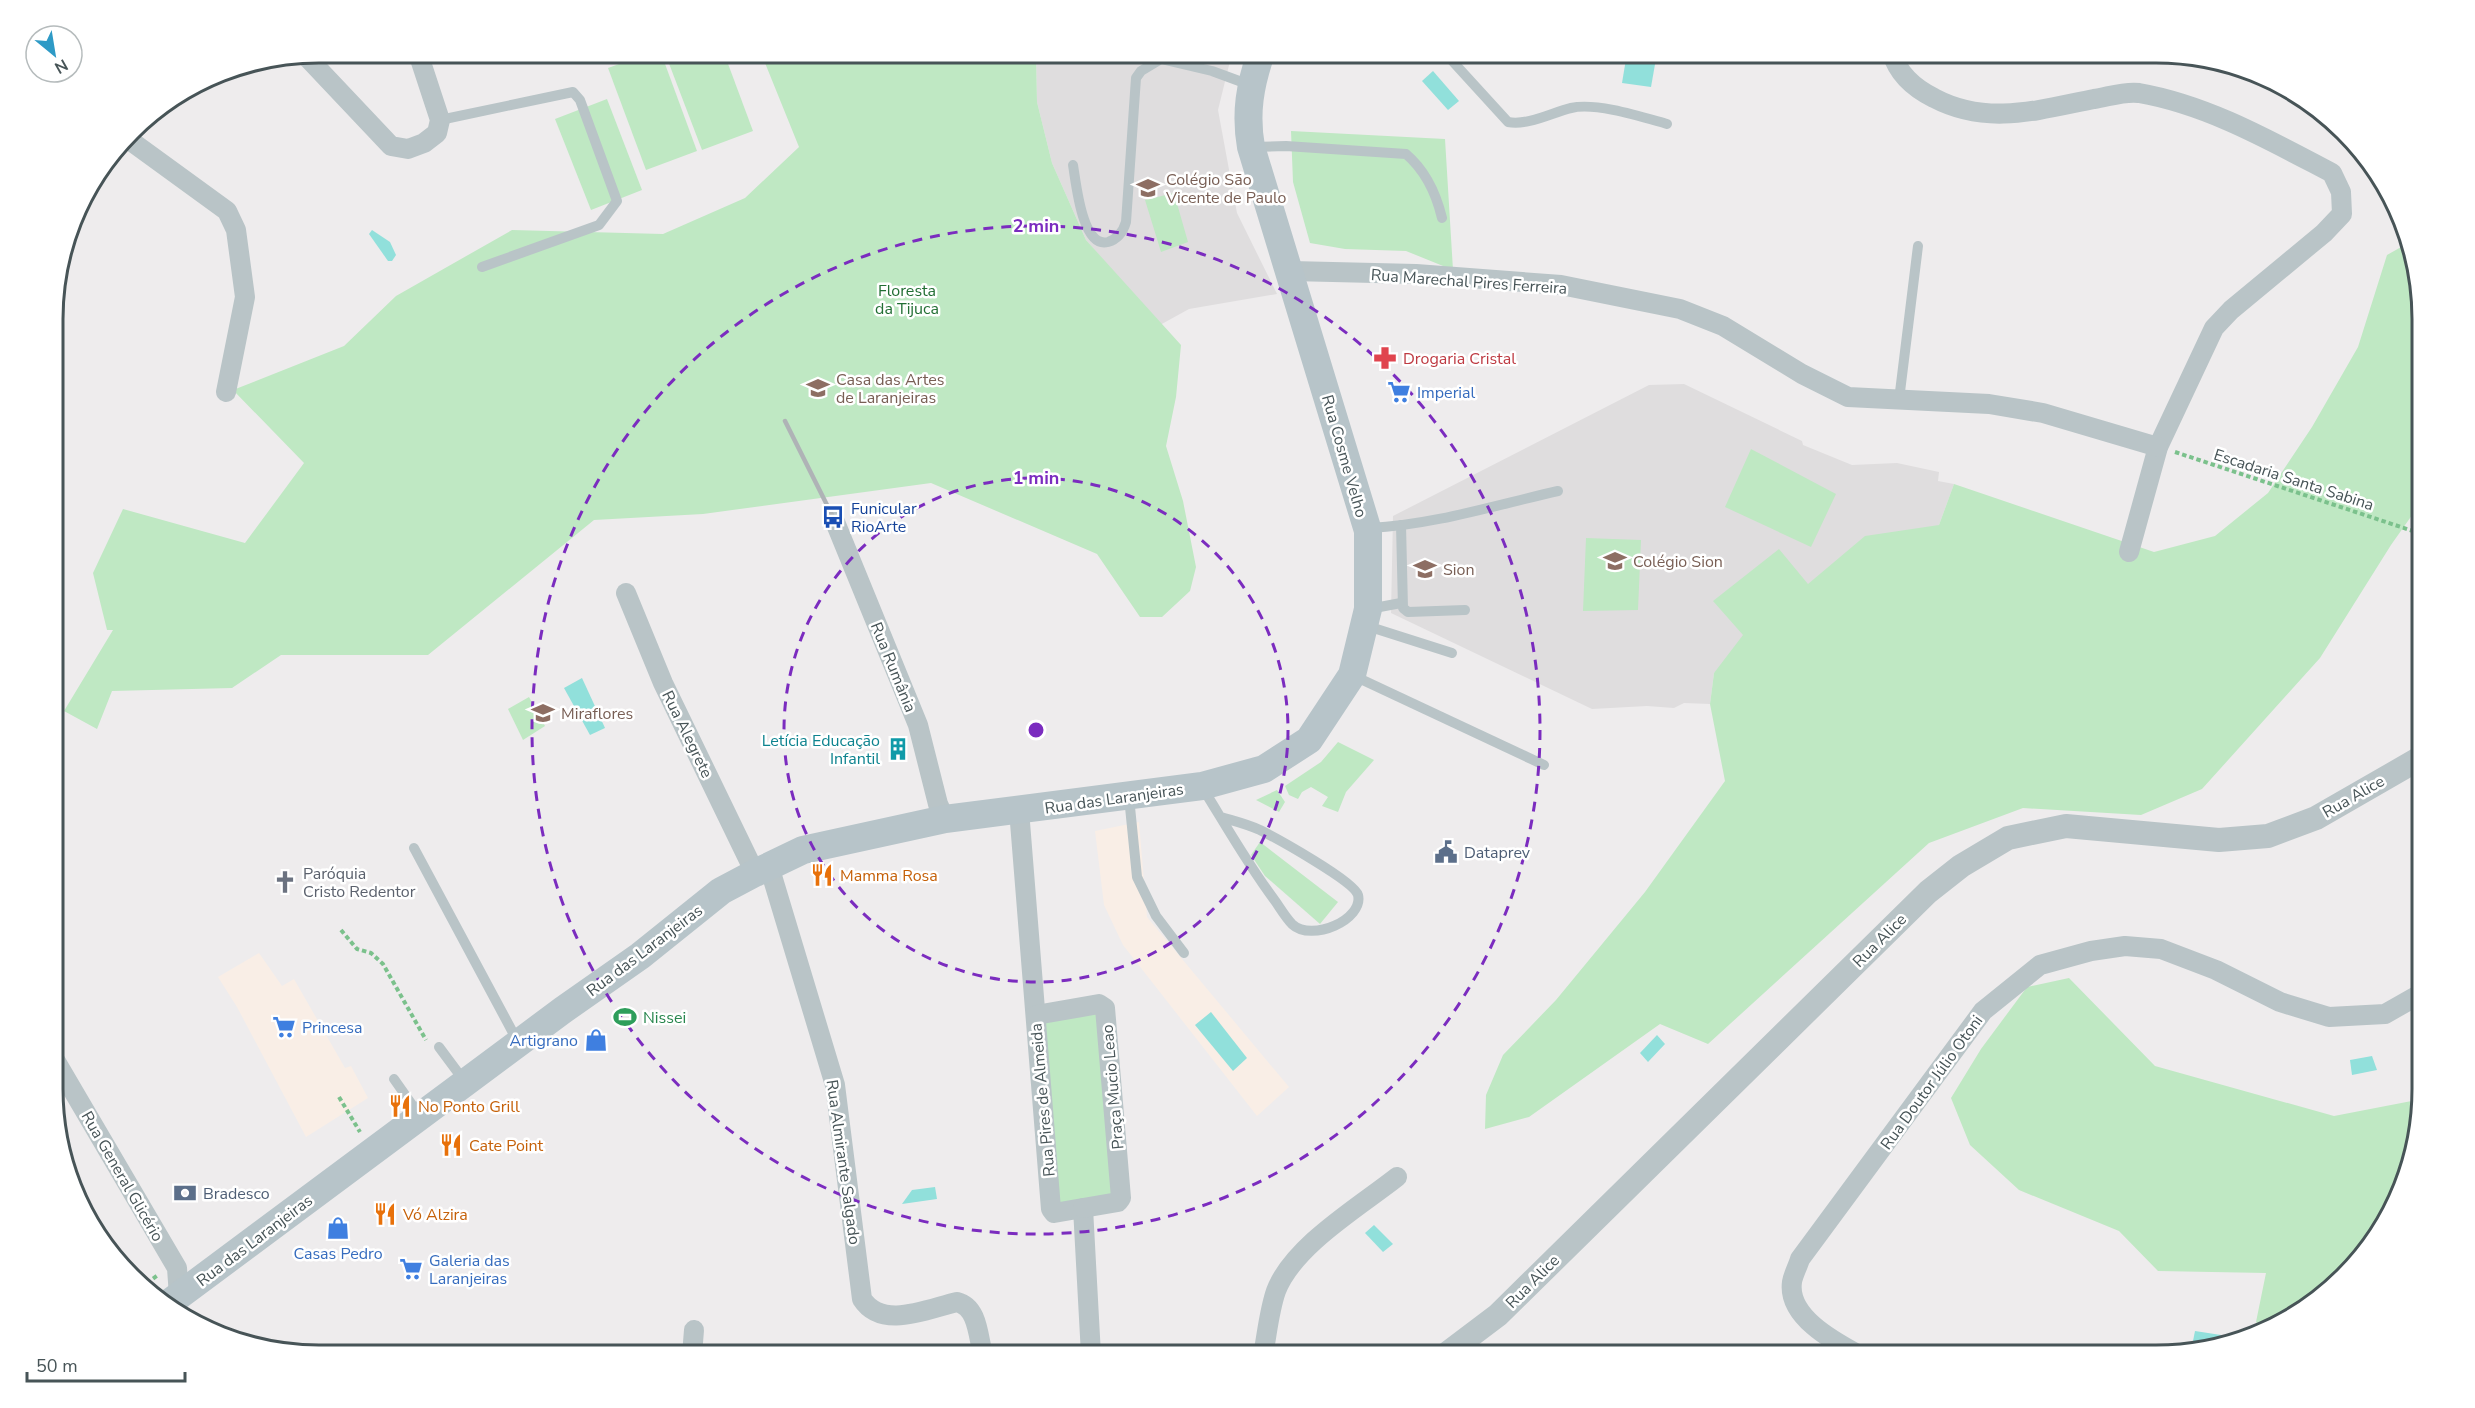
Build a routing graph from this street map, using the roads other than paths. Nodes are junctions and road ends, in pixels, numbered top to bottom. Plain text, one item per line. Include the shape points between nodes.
1 (313, 63) edge
2 (422, 63) edge
3 (1154, 63) edge
4 (1178, 63) edge
5 (1257, 63) edge
6 (1453, 63) edge
7 (1895, 63) edge
8 (1250, 85) junction
9 (440, 120) junction
10 (1667, 124) dead end
11 (133, 143) edge
12 (1251, 147) junction
13 (1073, 165) dead end
14 (1442, 218) dead end
15 (1918, 246) dead end
16 (482, 267) dead end
17 (1291, 271) junction
18 (226, 392) dead end
19 (1899, 400) junction
20 (2158, 447) junction
21 (1558, 491) dead end
22 (833, 517) dead end
23 (1401, 525) junction
24 (1366, 528) junction
25 (2129, 552) dead end
26 (626, 593) dead end
27 (1401, 603) junction
28 (1465, 610) dead end
29 (1366, 617) junction
30 (1452, 653) dead end
31 (1352, 675) junction
32 (2412, 763) edge
33 (1544, 765) dead end
34 (1202, 786) junction
35 (1129, 797) junction
36 (1019, 810) junction
37 (1221, 817) junction
38 (945, 819) junction
39 (414, 848) dead end
40 (762, 870) junction
41 (1184, 953) dead end
42 (2412, 999) edge
43 (1036, 1015) junction
44 (519, 1042) junction
45 (439, 1047) dead end
46 (63, 1074) edge
47 (394, 1079) dead end
48 (465, 1082) junction
49 (420, 1116) junction
50 (1397, 1177) dead end
51 (1083, 1208) junction
52 (174, 1300) edge
53 (694, 1330) dead end
54 (693, 1345) edge
55 (980, 1345) edge
56 (1090, 1345) edge
57 (1265, 1345) edge
58 (1458, 1345) edge
59 (1840, 1345) edge

1 - 9 street via 391,146 408,150 424,143 437,133
2 - 9 street
3 - 13 lane via 1136,78 1126,222 1112,241 1096,240 1087,229
4 - 8 lane
5 - 8 main road, Rua Cosme Velho
6 - 10 lane via 1508,122 1587,107
7 - 20 street via 1915,88 1945,104 1998,116 2136,93 2176,101 2209,112 2332,173 2341,192 2342,214 2214,328
8 - 12 main road, Rua Cosme Velho
9 - 16 lane via 573,92 580,100 617,201 599,225
11 - 18 street via 227,211 237,230 245,297
12 - 14 lane via 1298,146 1406,154 1420,166 1438,200
12 - 17 main road, Rua Cosme Velho
15 - 19 lane
17 - 19 street, Rua Marechal Pires Ferreira via 1416,274 1561,285 1680,309 1723,326 1848,397
17 - 24 main road, Rua Cosme Velho
19 - 20 street, Rua Marechal Pires Ferreira via 1989,404 2032,411
20 - 25 street
21 - 23 lane
22 - 38 street, Rua Rumânia via 918,725
23 - 24 lane
23 - 27 lane
24 - 29 main road, Rua Cosme Velho via 1370,574
26 - 40 street, Rua Alegrete via 663,682
27 - 28 lane via 1408,612
27 - 29 lane
29 - 30 lane
29 - 31 main road, Rua Cosme Velho
31 - 33 lane
31 - 34 main road, Rua Cosme Velho via 1309,741 1264,768
32 - 58 street, Rua Alice via 2316,818 2268,836 2219,840 2066,826 2008,838 1989,849 1928,892 1498,1315
34 - 35 main road, Rua das Laranjeiras
34 - 37 lane
35 - 36 main road, Rua das Laranjeiras
35 - 41 lane via 1137,877 1156,916
36 - 38 main road, Rua das Laranjeiras
36 - 43 street, Rua Pires de Almeida
37 - 37 lane via 1258,878 1293,925 1308,932 1323,930 1342,923 1357,905 1358,896 1352,886 1336,874 1259,830
38 - 40 main road, Rua das Laranjeiras via 804,850
39 - 44 lane
40 - 44 main road, Rua das Laranjeiras via 721,891 640,956
40 - 55 street, Rua Almirante Salgado via 835,1085 862,1299 870,1310 892,1316 957,1302 966,1304 972,1310
42 - 59 street, Rua Doutor Júlio Otoni via 2385,1014 2330,1017 2280,1002 2216,970 2161,949 2125,946 2040,965 1983,1011 1800,1259 1791,1282 1794,1297 1808,1322
43 - 51 street, Rua Pires de Almeida via 1051,1209 1054,1213
43 - 51 street, Praça Mucio Leao via 1100,1004 1105,1008 1121,1198 1118,1202
44 - 48 main road, Rua das Laranjeiras
45 - 48 lane
46 - 52 street, Rua General Glicério via 177,1268
47 - 49 lane
48 - 49 main road, Rua das Laranjeiras
49 - 52 main road, Rua das Laranjeiras
50 - 57 street via 1299,1254 1276,1292
51 - 56 street
53 - 54 street

